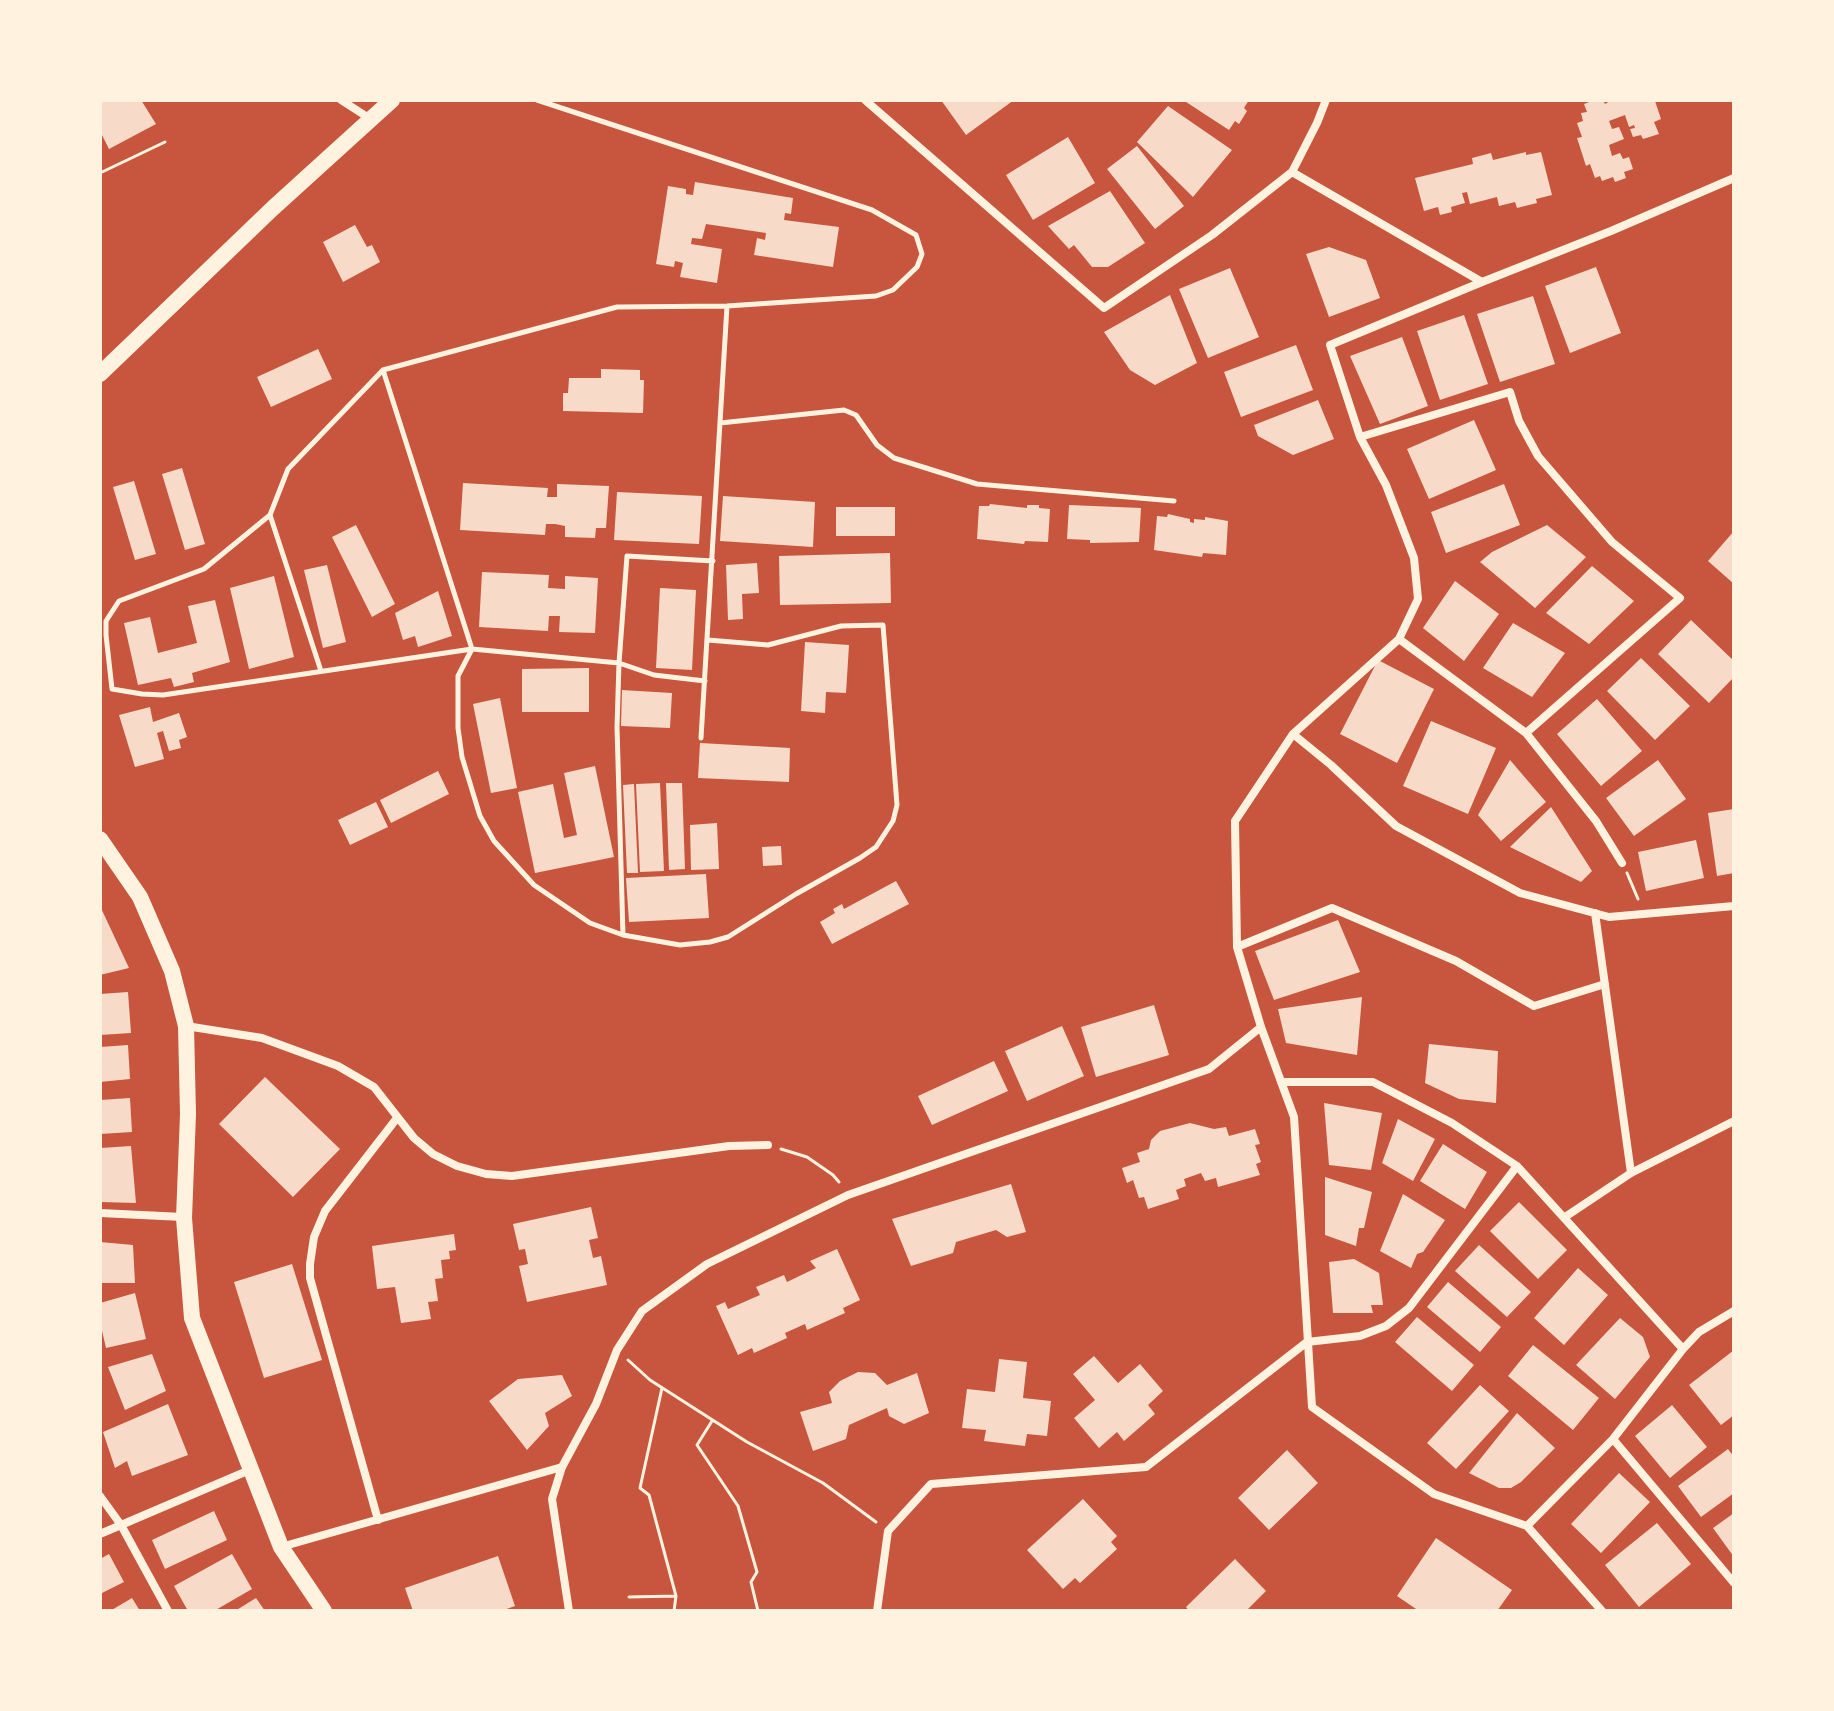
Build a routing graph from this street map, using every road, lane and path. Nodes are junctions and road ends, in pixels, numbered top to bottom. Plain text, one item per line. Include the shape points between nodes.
1 (341, 100) edge
2 (392, 100) edge
3 (537, 100) edge
4 (865, 100) edge
5 (1326, 100) edge
6 (369, 118) junction
7 (165, 142) dead end
8 (1292, 172) junction
9 (100, 173) edge
10 (1734, 178) edge
11 (1482, 282) junction
12 (727, 306) junction
13 (383, 370) junction
14 (100, 374) edge
15 (720, 423) junction
16 (1360, 437) junction
17 (1174, 501) dead end
18 (270, 515) junction
19 (713, 561) junction
20 (1399, 639) junction
21 (708, 640) junction
22 (472, 649) junction
23 (619, 663) junction
24 (321, 671) junction
25 (705, 681) junction
26 (1526, 733) junction
27 (1293, 734) junction
28 (701, 738) dead end
29 (100, 839) edge
30 (1622, 863) joint
31 (1734, 906) edge
32 (1595, 913) junction
33 (1645, 914) junction
34 (623, 935) junction
35 (1237, 947) junction
36 (1605, 984) junction
37 (186, 1026) junction
38 (1261, 1027) junction
39 (1281, 1082) junction
40 (397, 1118) junction
41 (1734, 1121) edge
42 (768, 1145) joint
43 (1517, 1166) junction
44 (1631, 1173) junction
45 (848, 1195) junction
46 (100, 1213) edge
47 (1565, 1217) junction
48 (184, 1218) junction
49 (1734, 1311) edge
50 (1307, 1342) junction
51 (1683, 1349) junction
52 (617, 1350) junction
53 (662, 1388) junction
54 (713, 1420) junction
55 (1613, 1439) junction
56 (562, 1467) junction
57 (252, 1468) junction
58 (100, 1496) edge
59 (378, 1520) junction
60 (121, 1525) junction
61 (1527, 1526) junction
62 (888, 1531) junction
63 (100, 1534) edge
64 (281, 1547) junction
65 (1734, 1583) edge
66 (676, 1596) junction
67 (629, 1597) dead end
68 (168, 1611) edge
69 (324, 1611) edge
70 (569, 1611) edge
71 (674, 1611) edge
72 (758, 1611) edge
73 (877, 1611) edge
74 (1602, 1611) edge

1 - 6 street
2 - 6 main road
3 - 12 lane via 872,210 916,235 921,244 922,254 908,278 876,296
4 - 8 street via 1104,308 1212,235
5 - 8 street
6 - 14 main road
7 - 9 path
8 - 11 street
10 - 11 street
11 - 16 street via 1330,345
12 - 13 lane via 617,307
12 - 15 lane
13 - 18 lane via 288,469
13 - 22 lane
15 - 17 lane via 844,410 856,415 877,445 894,458 977,484
15 - 19 lane
16 - 20 street via 1386,485 1414,558 1418,599
16 - 26 street via 1510,392 1538,456 1612,542 1680,598
18 - 24 lane
18 - 24 lane via 204,569 119,601 110,610 106,621 112,689 163,695
19 - 21 lane
19 - 23 lane via 627,556
20 - 26 street
20 - 27 street
21 - 25 lane
21 - 34 lane via 768,645 841,626 883,625 897,805 893,821 876,847 728,937 680,945
22 - 23 lane
22 - 24 lane
22 - 34 lane via 458,676 458,728 480,816 494,841 534,885 590,923
23 - 25 lane via 654,675
23 - 34 lane
25 - 28 lane
26 - 30 street via 1596,821
27 - 32 street via 1396,826 1520,893
27 - 35 street via 1235,821
29 - 37 main road via 140,897 172,971
30 - 33 path
31 - 33 street
32 - 33 street
32 - 36 street
35 - 36 street via 1332,908 1456,961 1534,1006
35 - 38 street
36 - 44 street
37 - 40 street via 262,1038 338,1066 374,1087
37 - 48 main road
38 - 39 street
38 - 45 street via 1209,1069
39 - 43 street via 1373,1082 1452,1123
39 - 50 street via 1294,1117
40 - 42 street via 433,1154 457,1166 512,1176
40 - 59 street via 325,1211 310,1264
41 - 44 street
42 - 45 path via 807,1157 833,1175
43 - 47 street
43 - 50 street via 1409,1308 1386,1326 1360,1336
44 - 47 street
45 - 52 street via 707,1264 642,1311
46 - 48 street
47 - 51 street
48 - 57 main road via 192,1318
49 - 51 street via 1699,1332
50 - 61 street via 1312,1407 1434,1494
50 - 62 street via 1146,1467 931,1484
51 - 55 street
52 - 53 path
52 - 56 street
53 - 54 path
53 - 66 path via 640,1488 649,1495
54 - 62 path via 823,1483
54 - 72 path via 697,1445 738,1506 757,1572 751,1582
55 - 61 street
55 - 65 street
56 - 59 street
56 - 70 street via 552,1499
57 - 60 street
57 - 64 main road
58 - 60 street
59 - 64 street
60 - 63 street
60 - 68 street
61 - 74 street
62 - 73 street
64 - 69 main road
66 - 67 path
66 - 71 path

